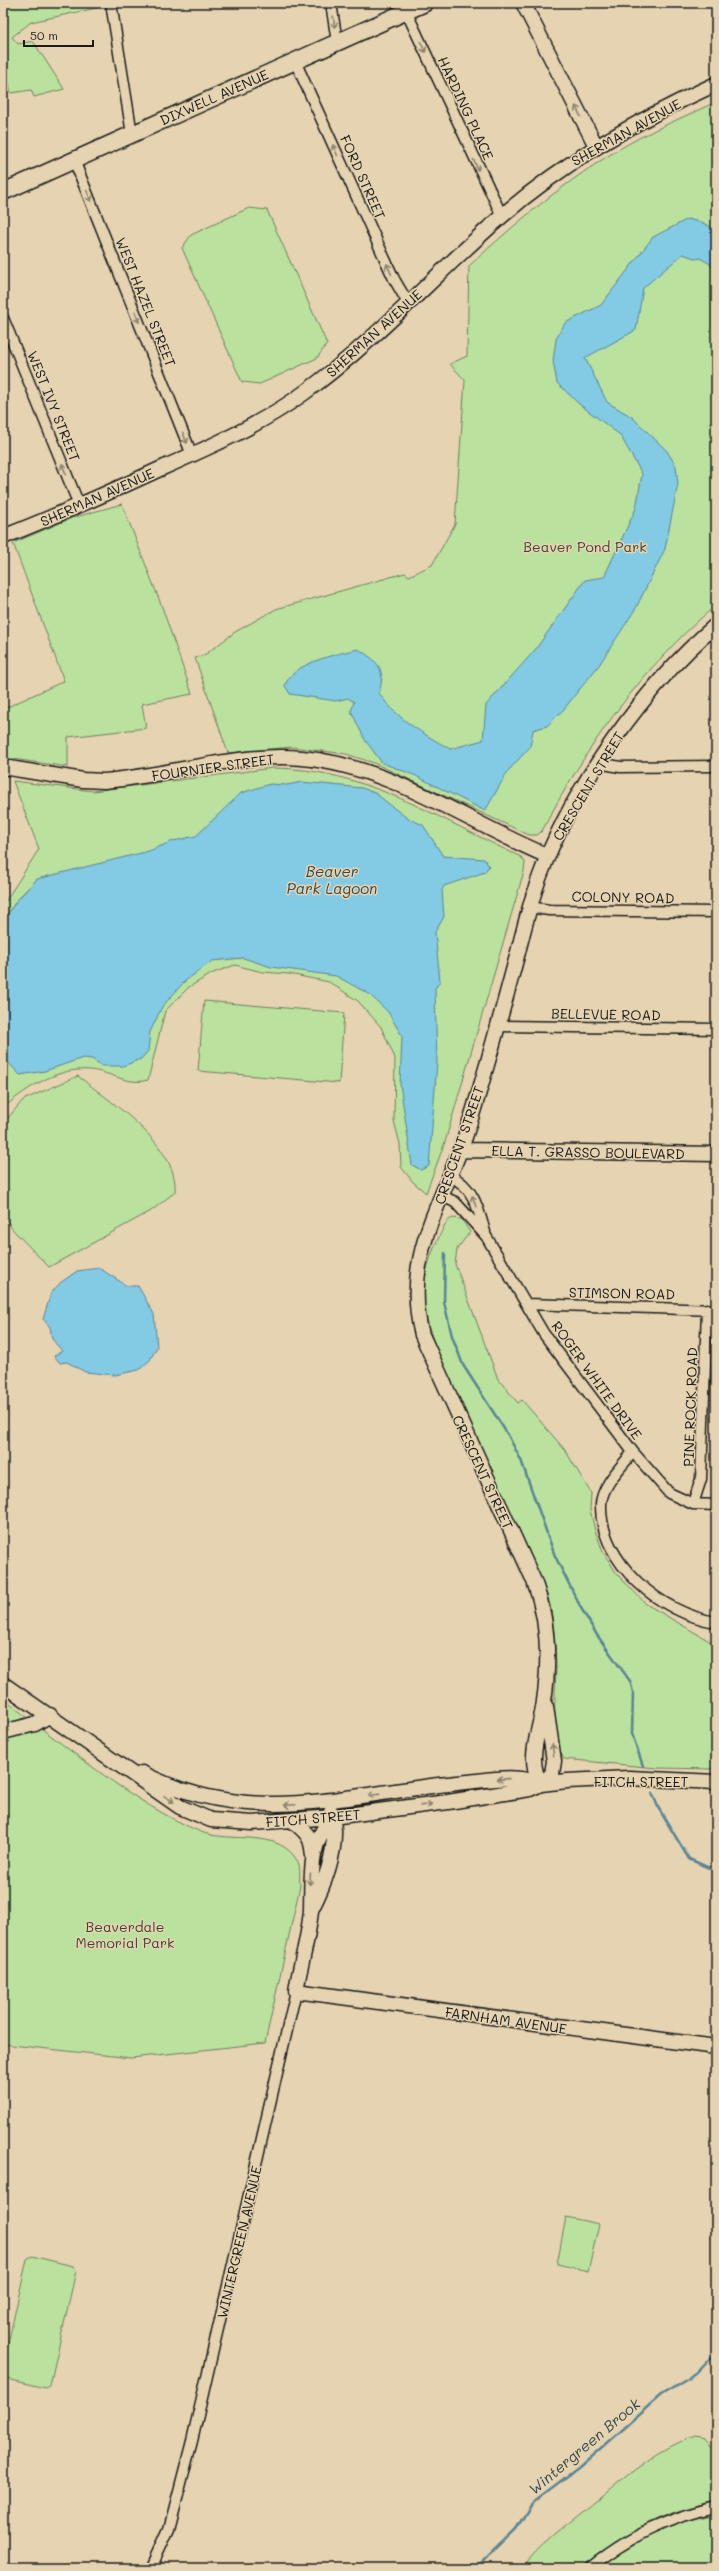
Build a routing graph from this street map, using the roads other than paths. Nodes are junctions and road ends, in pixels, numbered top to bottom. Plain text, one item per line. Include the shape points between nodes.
1 (111, 3) edge
2 (331, 3) edge
3 (425, 3) edge
4 (522, 3) edge
5 (406, 11) junction
6 (337, 42) junction
7 (295, 61) junction
8 (716, 84) edge
9 (132, 134) junction
10 (596, 146) junction
11 (74, 160) junction
12 (3, 192) edge
13 (502, 216) junction
14 (408, 303) junction
15 (3, 318) edge
16 (192, 455) junction
17 (79, 505) junction
18 (3, 538) edge
19 (716, 625) edge
20 (599, 763) junction
21 (716, 766) edge
22 (3, 768) edge
23 (548, 856) junction
24 (529, 907) junction
25 (716, 912) edge
26 (496, 1026) junction
27 (716, 1029) edge
28 (460, 1150) junction
29 (716, 1154) edge
30 (451, 1176) junction
31 (442, 1196) junction
32 (486, 1236) junction
33 (527, 1304) junction
34 (711, 1309) edge
35 (633, 1452) junction
36 (693, 1504) junction
37 (716, 1505) edge
38 (716, 1622) edge
39 (3, 1684) edge
40 (544, 1701) junction
41 (50, 1715) junction
42 (3, 1732) edge
43 (102, 1753) junction
44 (716, 1782) edge
45 (541, 1784) junction
46 (329, 1802) junction
47 (332, 1817) junction
48 (292, 1820) junction
49 (313, 1858) junction
50 (311, 1911) junction
51 (296, 1991) junction
52 (716, 2046) edge
53 (716, 2507) edge
54 (151, 2568) edge
55 (590, 2568) edge

1 - 9 street
2 -> 6 street
3 - 5 main road, DIXWELL AVENUE
10 -> 4 main road
5 - 6 main road, DIXWELL AVENUE
5 -> 13 street, HARDING PLACE
6 - 7 main road, DIXWELL AVENUE
7 - 9 main road, DIXWELL AVENUE
14 -> 7 street, FORD STREET via 394,279
8 - 10 main road, SHERMAN AVENUE
9 - 11 main road, DIXWELL AVENUE
10 - 13 main road, SHERMAN AVENUE via 543,182
11 - 12 main road, DIXWELL AVENUE
11 -> 16 street, WEST HAZEL STREET
13 - 14 main road, SHERMAN AVENUE
14 - 16 main road, SHERMAN AVENUE via 337,368 302,394 235,435
17 -> 15 street, WEST IVY STREET
16 - 17 main road, SHERMAN AVENUE
17 - 18 main road, SHERMAN AVENUE
19 - 20 main road, CRESCENT STREET via 673,668 636,711
20 - 21 street via 620,767
20 - 23 main road, CRESCENT STREET
22 - 23 main road, FOURNIER STREET via 104,781 265,758 317,760 370,774 402,787
23 - 24 main road, CRESCENT STREET
24 - 25 street, COLONY ROAD via 549,910
24 - 26 main road, CRESCENT STREET
26 - 27 street, BELLEVUE ROAD
26 - 28 main road, CRESCENT STREET
28 - 29 main road, ELLA T. GRASSO BOULEVARD
28 - 30 main road, CRESCENT STREET
30 - 31 main road, CRESCENT STREET
32 -> 30 street, ROGER WHITE DRIVE via 472,1194 463,1182
31 - 32 street, ROGER WHITE DRIVE via 455,1202
31 - 40 main road, CRESCENT STREET via 427,1233 418,1265 415,1298 418,1322 432,1361 540,1599 547,1638
32 - 33 street, ROGER WHITE DRIVE
33 - 34 street, STIMSON ROAD
33 - 35 street, ROGER WHITE DRIVE via 544,1334
34 - 36 street, PINE ROCK ROAD via 702,1479
35 - 36 street, ROGER WHITE DRIVE via 669,1492
35 - 38 street via 608,1484 601,1503 604,1523 612,1546 623,1566 637,1583 655,1598 677,1609
36 - 37 street, ROGER WHITE DRIVE
39 - 41 main road, FITCH STREET
40 - 45 main road, CRESCENT STREET via 532,1762
45 -> 40 main road, CRESCENT STREET via 552,1774 554,1761
41 - 42 main road via 35,1724
41 - 43 main road, FITCH STREET
46 -> 43 main road, FITCH STREET via 275,1806 222,1801 152,1779
43 -> 48 main road, FITCH STREET via 193,1814 228,1822
44 - 45 main road, FITCH STREET via 629,1778
45 -> 46 main road, FITCH STREET via 526,1778 500,1779
47 -> 45 main road, FITCH STREET via 515,1792
46 - 47 main road, WINTERGREEN AVENUE
47 - 48 main road, FITCH STREET
47 - 49 main road, WINTERGREEN AVENUE via 322,1831
47 - 50 main road, WINTERGREEN AVENUE via 332,1847 322,1889
48 - 49 main road via 301,1826 311,1840
49 -> 50 main road, WINTERGREEN AVENUE via 309,1886
50 - 51 main road, WINTERGREEN AVENUE
51 - 52 main road, FARNHAM AVENUE
51 - 54 street, WINTERGREEN AVENUE via 190,2448 168,2529
53 - 55 street via 671,2519 650,2528 623,2543

